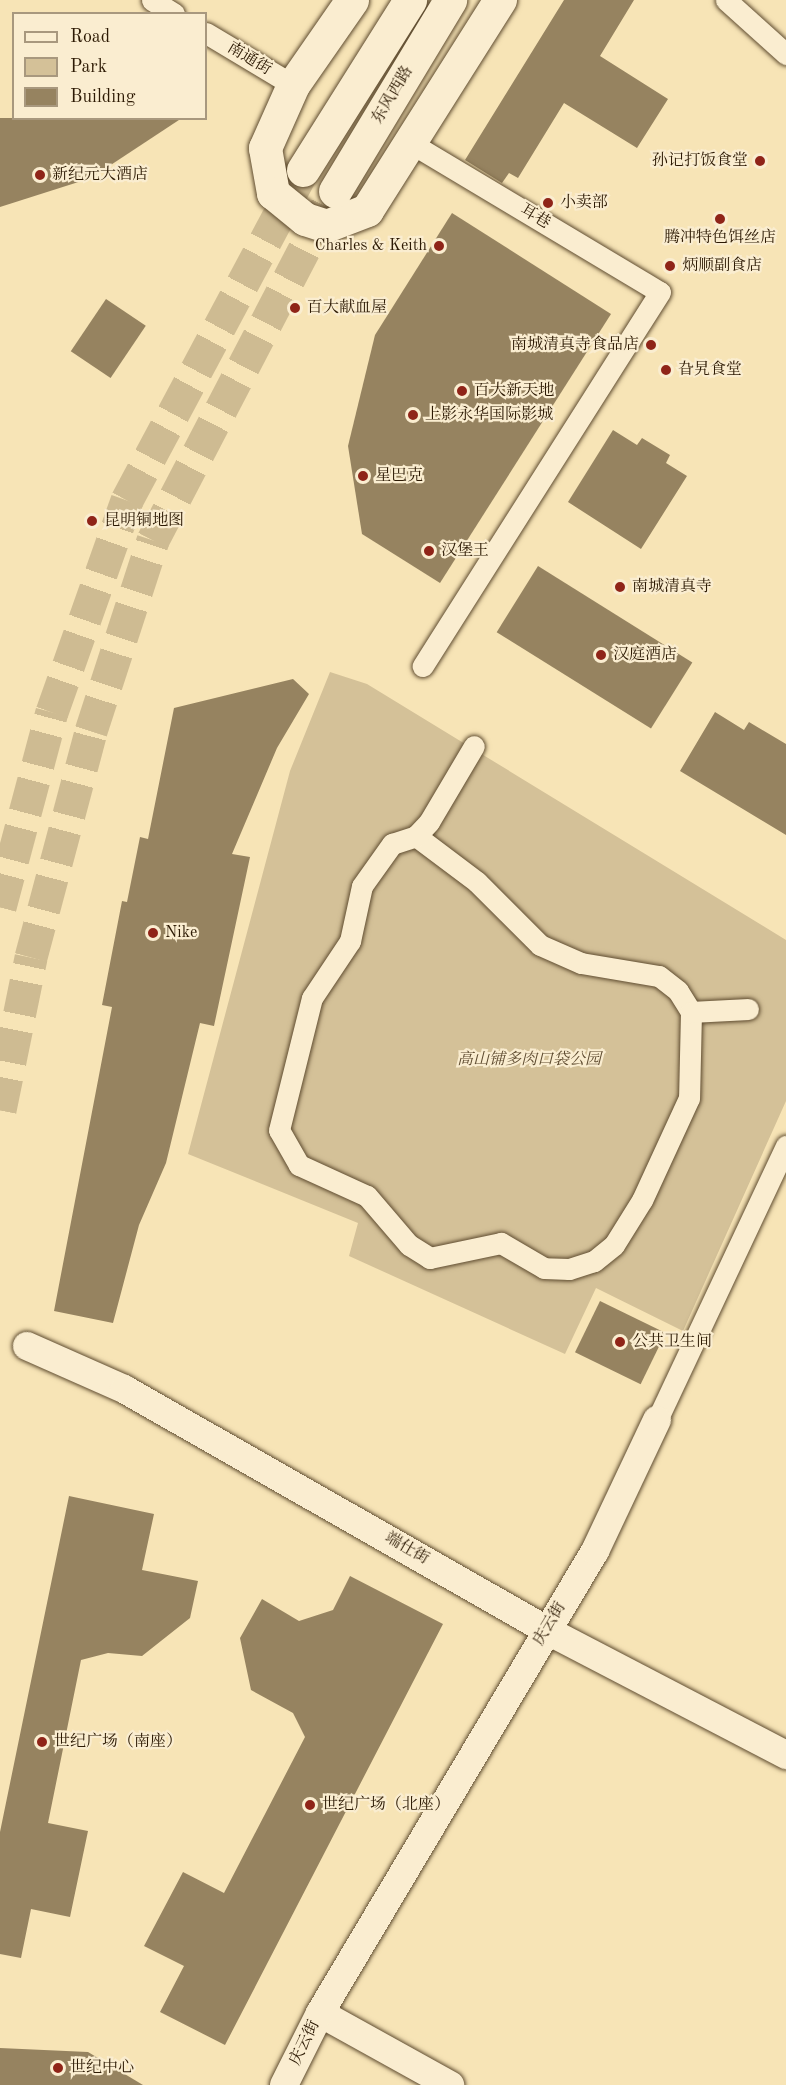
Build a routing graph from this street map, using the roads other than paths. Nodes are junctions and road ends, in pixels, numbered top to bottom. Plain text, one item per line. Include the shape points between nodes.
1 (152, 0) edge
2 (352, 0) edge
3 (410, 0) edge
4 (450, 0) edge
5 (500, 0) edge
6 (726, 0) edge
7 (171, 12) edge
8 (207, 34) edge
9 (786, 54) edge
10 (293, 85) junction
11 (409, 142) junction
12 (303, 170) tunnel mouth
13 (335, 191) tunnel mouth
14 (423, 666) dead end
15 (474, 746) dead end
16 (416, 836) junction
17 (748, 1009) dead end
18 (691, 1012) junction
19 (786, 1146) edge
20 (27, 1346) dead end
21 (657, 1420) joint
22 (546, 1630) junction
23 (786, 1755) edge
24 (320, 2013) junction
25 (284, 2085) edge
26 (450, 2085) edge

1 - 7 street
2 - 10 main road
3 - 12 main road
4 - 13 main road, 东风西路
5 - 11 main road
6 - 9 street
8 - 10 street, 南通街
10 - 11 main road via 265,148 265,172 273,193 305,219 326,226 367,210
11 - 14 street, 耳巷 via 660,292
15 - 16 street
16 - 18 street via 477,882 540,945 581,963 658,976 678,991
16 - 18 street via 392,844 362,886 350,941 312,998 279,1130 299,1164 367,1196 409,1245 430,1258 501,1243 557,1270 605,1254 642,1200 689,1098
17 - 18 street
19 - 21 street, 庆云街
20 - 22 street, 端仕街 via 124,1389
21 - 22 street, 庆云街 via 595,1551
22 - 23 street, 端仕街
22 - 24 street, 庆云街
24 - 25 street, 庆云街
24 - 26 street

